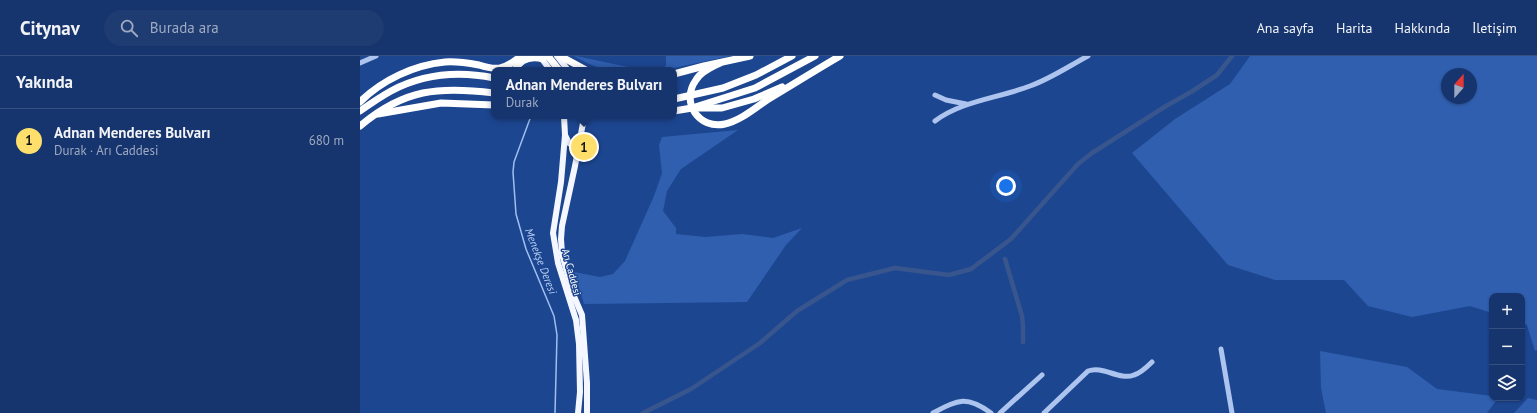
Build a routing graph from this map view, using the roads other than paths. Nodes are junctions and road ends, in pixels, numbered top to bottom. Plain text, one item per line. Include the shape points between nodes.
1 (376, 56) edge
2 (522, 56) edge
3 (557, 56) edge
4 (560, 56) edge
5 (750, 56) edge
6 (792, 56) edge
7 (815, 56) edge
8 (840, 56) edge
9 (1088, 56) edge
10 (544, 57) edge
11 (360, 63) edge
12 (720, 63) junction
13 (491, 67) edge
14 (504, 67) edge
15 (517, 67) edge
16 (549, 67) edge
17 (556, 67) edge
18 (566, 67) edge
19 (580, 67) edge
20 (677, 73) edge
21 (806, 76) junction
22 (491, 77) edge
23 (491, 93) edge
24 (935, 95) dead end
25 (677, 97) edge
26 (360, 102) edge
27 (968, 104) junction
28 (491, 106) edge
29 (692, 108) junction
30 (677, 110) edge
31 (360, 111) edge
32 (374, 114) junction
33 (564, 119) edge
34 (582, 119) edge
35 (935, 121) dead end
36 (360, 126) edge
37 (565, 135) junction
38 (580, 138) junction
39 (1221, 349) dead end
40 (1152, 362) dead end
41 (1042, 375) dead end
42 (578, 413) edge
43 (587, 413) edge
44 (933, 413) edge
45 (991, 413) edge
46 (1000, 413) edge
47 (1044, 413) edge
48 (1232, 413) edge

1 - 11 street
2 - 14 highway
3 - 18 main road
4 - 19 highway
5 - 12 highway
6 - 25 highway, bridge via 756,76 723,88
7 - 29 highway via 755,88
8 - 21 highway
9 - 27 street via 1031,86
10 - 15 highway via 525,59
10 - 16 main road
10 - 17 highway
12 - 20 highway
12 - 29 highway via 700,74 696,80 690,92
13 - 26 highway via 446,62 428,65 383,84
21 - 29 highway via 754,99 722,108
21 - 29 highway via 725,124 716,125 704,121
22 - 31 highway via 448,74 413,81 390,91
23 - 32 highway via 447,89 433,91 411,96
24 - 27 street
27 - 35 street via 944,114
28 - 32 highway via 441,103
29 - 30 highway
32 - 36 highway
33 - 37 main road, Arı Caddesi
34 - 38 main road, Arı Caddesi
37 - 38 main road via 572,145
37 - 42 main road, Arı Caddesi via 553,233 558,263 576,320 580,392
38 - 43 main road, Arı Caddesi via 561,238 566,271 582,315
39 - 48 street
40 - 47 street via 1138,374 1126,377 1097,369 1088,371
41 - 46 street
44 - 45 street via 959,401 969,401

